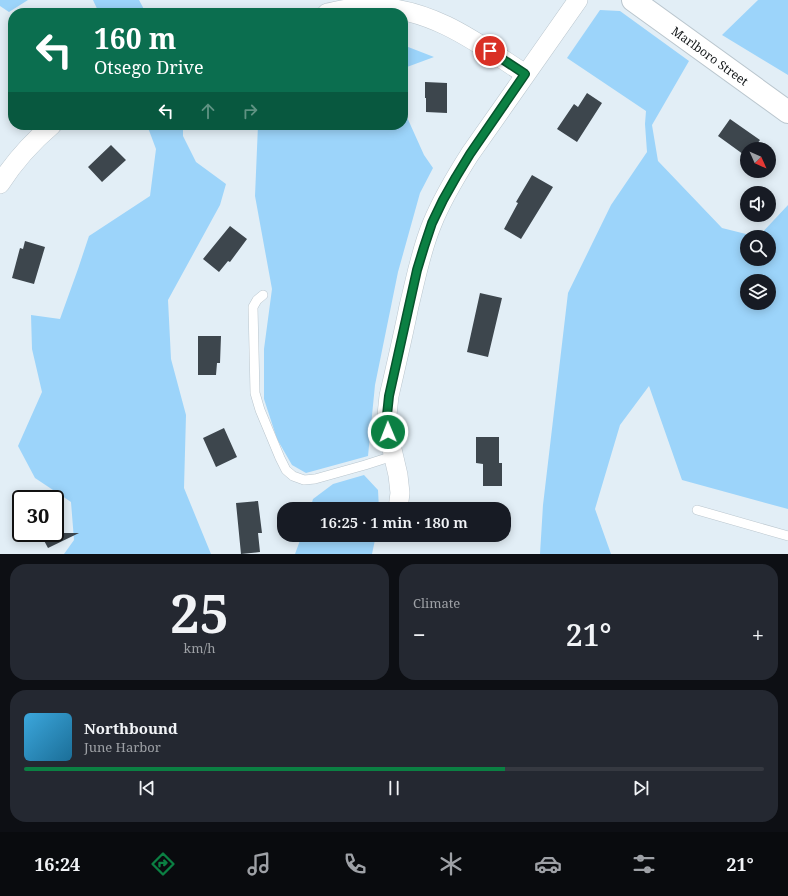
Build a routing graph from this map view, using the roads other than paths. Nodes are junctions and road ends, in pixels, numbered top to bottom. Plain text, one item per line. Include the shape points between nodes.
1 (578, 0) edge
2 (633, 0) edge
3 (355, 8) edge
4 (394, 8) edge
5 (408, 11) edge
6 (525, 74) junction
7 (788, 112) edge
8 (46, 130) edge
9 (0, 184) edge
10 (263, 295) dead end
11 (393, 456) junction
12 (399, 502) edge
13 (697, 510) dead end
14 (788, 536) edge

1 - 6 street
2 - 7 street, Marlboro Street
3 - 4 street
5 - 6 street via 436,20 463,34
6 - 11 street via 470,154 432,223 417,270 389,396 388,432
8 - 9 street via 22,154
10 - 11 lane via 253,307 255,393 286,470 304,480 315,479
11 - 12 street via 398,475
13 - 14 lane

